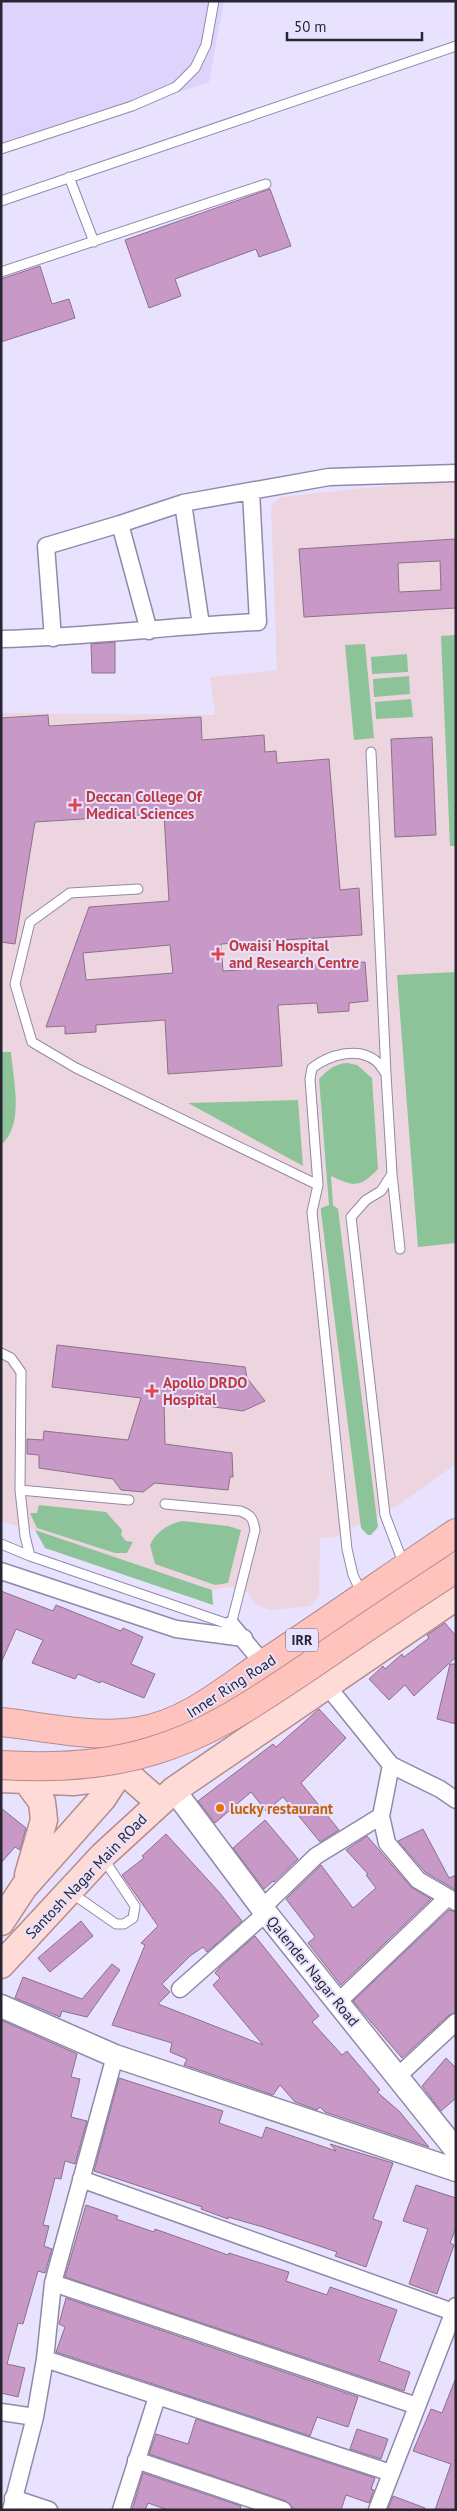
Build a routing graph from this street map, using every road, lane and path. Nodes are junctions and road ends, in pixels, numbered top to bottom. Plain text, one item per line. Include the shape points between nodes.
1 (214, 1) edge
2 (456, 46) edge
3 (1, 149) edge
4 (69, 178) junction
5 (266, 184) dead end
6 (1, 201) edge
7 (94, 242) junction
8 (1, 272) edge
9 (456, 473) edge
10 (251, 492) junction
11 (182, 503) junction
12 (120, 524) junction
13 (201, 625) junction
14 (149, 631) junction
15 (53, 638) junction
16 (1, 639) edge
17 (371, 752) dead end
18 (138, 889) dead end
19 (386, 1074) junction
20 (392, 1174) junction
21 (318, 1185) junction
22 (400, 1249) dead end
23 (1, 1353) edge
24 (20, 1490) junction
25 (128, 1500) dead end
26 (165, 1504) dead end
27 (456, 1533) edge
28 (1, 1544) edge
29 (30, 1556) junction
30 (405, 1567) junction
31 (456, 1568) edge
32 (1, 1570) edge
33 (363, 1596) junction
34 (456, 1597) edge
35 (231, 1625) junction
36 (244, 1638) junction
37 (264, 1664) junction
38 (328, 1687) junction
39 (1, 1722) edge
40 (140, 1731) junction
41 (1, 1765) edge
42 (391, 1765) junction
43 (118, 1776) junction
44 (14, 1780) edge
45 (167, 1796) junction
46 (456, 1800) edge
47 (381, 1816) junction
48 (102, 1856) junction
49 (24, 1887) junction
50 (69, 1891) junction
51 (452, 1900) edge
52 (264, 1911) junction
53 (1, 1922) edge
54 (1, 1965) edge
55 (180, 1989) dead end
56 (338, 2002) junction
57 (1, 2006) edge
58 (456, 2022) edge
59 (115, 2056) junction
60 (398, 2076) junction
61 (456, 2150) edge
62 (456, 2170) edge
63 (81, 2179) junction
64 (53, 2283) junction
65 (454, 2309) edge
66 (45, 2359) junction
67 (156, 2397) junction
68 (417, 2406) junction
69 (1, 2412) edge
70 (35, 2418) junction
71 (136, 2460) junction
72 (391, 2473) junction
73 (12, 2504) edge
74 (49, 2510) edge
75 (121, 2510) edge
76 (283, 2510) edge
77 (377, 2510) edge

1 - 3 lane via 206,45 195,68 176,87 132,106
2 - 4 lane
4 - 6 lane
4 - 7 lane
5 - 7 lane
7 - 8 lane
9 - 10 street via 329,477
10 - 11 street
10 - 13 street via 258,622
11 - 12 street
11 - 13 street
12 - 14 street
12 - 15 street via 46,546
13 - 14 street
14 - 15 street
15 - 16 street
17 - 19 lane
18 - 21 lane via 70,894 30,922 15,984 32,1042 76,1068
19 - 20 lane
19 - 21 lane via 376,1061 353,1054 336,1054 312,1068 310,1079
20 - 22 lane
20 - 30 lane via 381,1191 366,1200 351,1217 385,1515
21 - 33 lane via 312,1212 347,1549 353,1575
23 - 24 lane via 11,1358 21,1372
24 - 25 lane
24 - 29 lane
26 - 35 lane via 240,1511 250,1515 254,1521 255,1530
27 - 30 highway, Inner Ring Road / IRR
28 - 29 lane
29 - 35 lane
30 - 33 highway, Inner Ring Road / IRR
31 - 41 highway, bridge via 234,1716 193,1736 151,1752 102,1761 40,1767
32 - 36 street via 176,1629
33 - 37 highway, Inner Ring Road / IRR
34 - 38 main road
35 - 36 street
36 - 37 street
37 - 40 highway, Inner Ring Road / IRR via 171,1724
38 - 42 street
38 - 45 main road
39 - 40 highway, Inner Ring Road / IRR via 105,1734
40 - 43 main road, Santosh Nagar Main ROad
42 - 46 street
42 - 47 street
43 - 44 main road via 73,1782
43 - 45 main road via 128,1775
43 - 49 main road, Santosh Nagar Main ROad
44 - 49 main road via 42,1802 44,1820
45 - 48 main road, Santosh Nagar Main ROad
45 - 52 street, Qalender Nagar Road
47 - 51 street via 387,1843 418,1880
47 - 52 street via 316,1856
48 - 50 main road, Santosh Nagar Main ROad
48 - 50 lane via 135,1906 133,1918 124,1924 116,1924
49 - 53 main road, Santosh Nagar Main ROad
50 - 54 main road, Santosh Nagar Main ROad
51 - 56 street
52 - 55 street
52 - 56 street, Qalender Nagar Road
56 - 60 street, Qalender Nagar Road
57 - 59 street
58 - 60 street
59 - 62 street
59 - 63 street
60 - 61 street, Qalender Nagar Road
63 - 64 street
63 - 65 street
64 - 66 street
64 - 68 street
65 - 68 street
66 - 67 street
66 - 70 street
67 - 71 street
67 - 72 street
68 - 72 street
69 - 70 street
70 - 73 street
71 - 75 street
71 - 76 street
72 - 77 street
73 - 74 street

